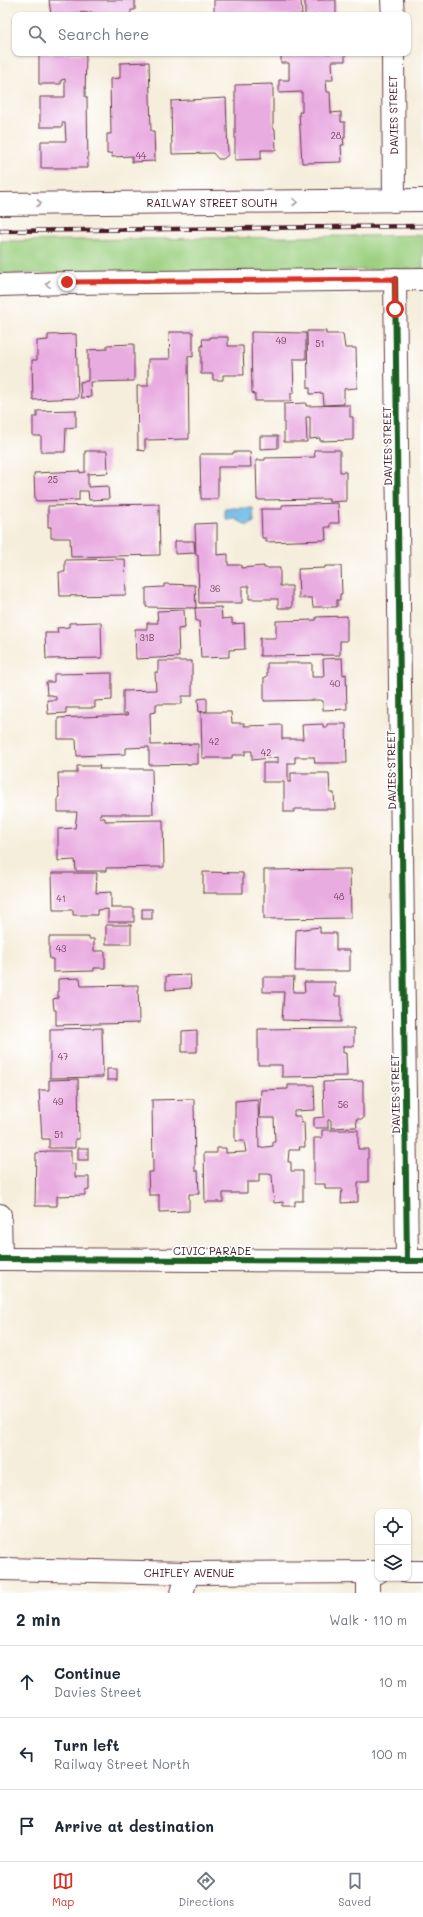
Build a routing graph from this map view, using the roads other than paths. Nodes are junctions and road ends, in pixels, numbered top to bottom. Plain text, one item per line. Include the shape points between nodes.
1 (392, 0) edge
2 (393, 12) edge
3 (393, 56) edge
4 (423, 200) edge
5 (394, 201) junction
6 (0, 204) edge
7 (395, 279) junction
8 (423, 279) edge
9 (0, 285) edge
10 (0, 1215) edge
11 (0, 1259) edge
12 (415, 1261) edge
13 (0, 1569) edge
14 (411, 1572) edge
15 (423, 1572) edge
16 (371, 1579) edge
17 (185, 1583) edge

1 - 2 street
3 - 5 street, DAVIES STREET
4 - 5 street, RAILWAY STREET SOUTH
6 -> 5 street, RAILWAY STREET SOUTH
7 - 8 street
7 -> 9 street
7 - 12 street, DAVIES STREET
10 - 11 street
11 - 12 street, CIVIC PARADE
13 - 17 street, CHIFLEY AVENUE
14 - 15 street
16 - 17 street, CHIFLEY AVENUE

